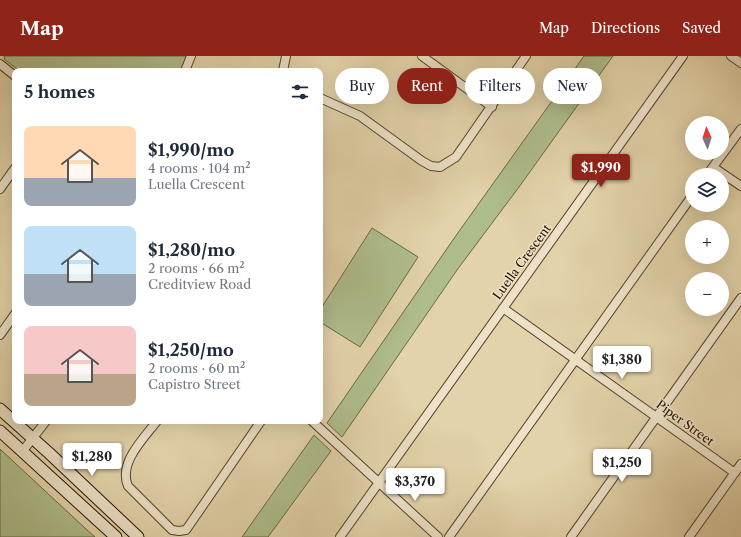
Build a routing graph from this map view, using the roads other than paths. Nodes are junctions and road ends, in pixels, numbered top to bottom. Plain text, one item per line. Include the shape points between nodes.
1 (191, 56) edge
2 (286, 56) edge
3 (422, 56) edge
4 (526, 56) edge
5 (683, 56) edge
6 (731, 56) edge
7 (741, 63) edge
8 (0, 64) edge
9 (186, 68) edge
10 (283, 68) edge
11 (12, 74) edge
12 (323, 99) edge
13 (492, 107) junction
14 (741, 129) edge
15 (713, 167) joint
16 (12, 172) edge
17 (741, 186) edge
18 (0, 189) edge
19 (685, 206) edge
20 (741, 298) edge
21 (503, 308) junction
22 (12, 318) edge
23 (0, 335) edge
24 (576, 359) junction
25 (0, 409) edge
26 (656, 417) junction
27 (12, 420) edge
28 (16, 424) edge
29 (44, 424) edge
30 (155, 424) edge
31 (259, 424) edge
32 (315, 424) edge
33 (0, 431) edge
34 (33, 439) junction
35 (22, 452) junction
36 (741, 464) edge
37 (735, 473) junction
38 (379, 482) junction
39 (116, 537) edge
40 (138, 537) edge
41 (340, 537) edge
42 (438, 537) edge
43 (449, 537) edge
44 (571, 537) edge
45 (689, 537) edge

1 - 9 street
2 - 10 street
3 - 13 street
4 - 13 street
5 - 21 street, Luella Crescent
6 - 7 street
8 - 11 street
12 - 13 street via 360,116 422,161 440,168 456,157
14 - 15 street
15 - 17 street
16 - 18 street
19 - 24 street
20 - 26 street
21 - 24 street, Piper Street
21 - 38 street, Luella Crescent
22 - 23 street
24 - 26 street, Piper Street
24 - 43 street
25 - 27 main road
26 - 37 street, Piper Street
26 - 44 street
28 - 34 main road
29 - 34 street
30 - 31 street via 126,467 125,480 172,530 179,531 186,530
32 - 38 street
33 - 35 main road
34 - 35 street
34 - 40 main road
35 - 39 main road
36 - 37 street
37 - 45 street
38 - 41 street, Luella Crescent
38 - 42 street

